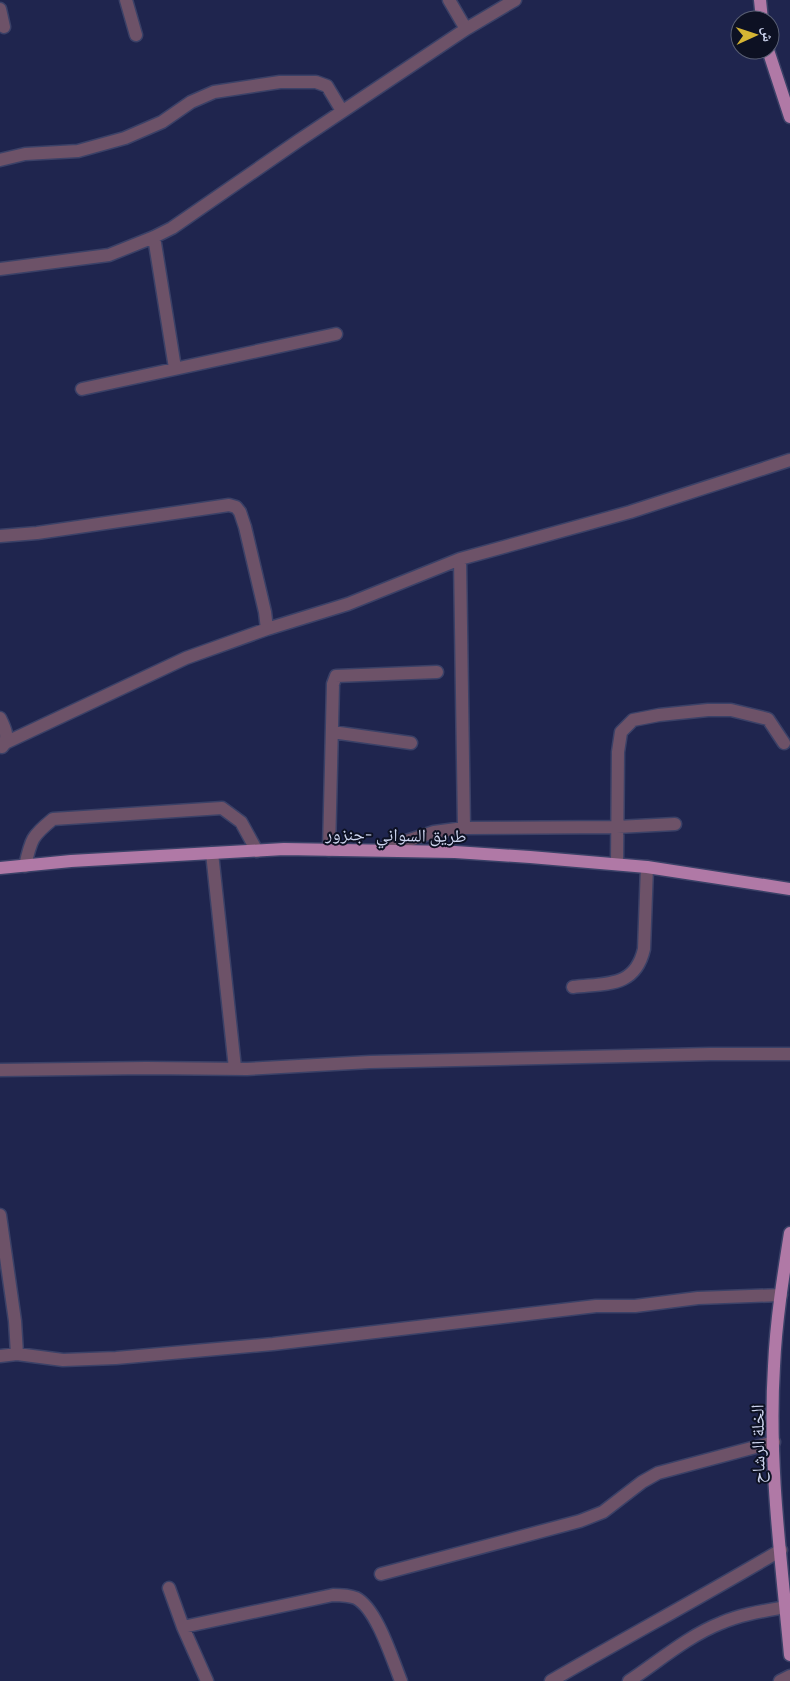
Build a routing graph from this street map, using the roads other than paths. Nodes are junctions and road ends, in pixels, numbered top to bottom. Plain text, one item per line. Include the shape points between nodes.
1 (126, 0) edge
2 (449, 0) edge
3 (515, 0) edge
4 (0, 9) edge
5 (4, 27) dead end
6 (466, 29) junction
7 (136, 35) dead end
8 (771, 60) edge
9 (342, 111) junction
10 (790, 117) edge
11 (0, 160) edge
12 (154, 237) junction
13 (0, 269) edge
14 (336, 334) dead end
15 (175, 368) junction
16 (82, 389) dead end
17 (790, 460) edge
18 (0, 536) edge
19 (460, 559) junction
20 (268, 629) junction
21 (437, 672) dead end
22 (0, 718) edge
23 (332, 732) junction
24 (411, 743) dead end
25 (784, 744) dead end
26 (3, 746) edge
27 (675, 824) dead end
28 (617, 827) junction
29 (464, 828) junction
30 (329, 850) junction
31 (256, 851) junction
32 (377, 851) junction
33 (212, 853) junction
34 (616, 864) junction
35 (25, 866) junction
36 (646, 867) junction
37 (0, 868) edge
38 (775, 887) junction
39 (790, 887) edge
40 (790, 894) edge
41 (573, 987) dead end
42 (790, 1054) edge
43 (235, 1068) junction
44 (0, 1070) edge
45 (0, 1215) edge
46 (790, 1233) edge
47 (780, 1295) junction
48 (17, 1354) junction
49 (0, 1356) edge
50 (774, 1442) junction
51 (781, 1550) junction
52 (381, 1574) dead end
53 (169, 1588) dead end
54 (786, 1607) junction
55 (183, 1628) junction
56 (790, 1655) edge
57 (790, 1676) edge
58 (207, 1681) edge
59 (401, 1681) edge
60 (551, 1681) edge
61 (629, 1681) edge
62 (780, 1681) edge

1 - 7 street
2 - 6 street
3 - 6 street
4 - 5 street
6 - 9 street
8 - 10 main road
9 - 11 street via 327,86 316,82 280,82 214,92 191,102 162,122 125,138 78,151 25,154
9 - 12 street via 172,228
12 - 13 street via 109,255
12 - 15 street
14 - 15 street
15 - 16 street
17 - 19 street via 630,512
18 - 20 street via 228,505 236,507 252,552
19 - 20 street via 348,604
19 - 29 street
20 - 26 street via 186,658
21 - 23 street via 336,676
22 - 26 street via 5,728
23 - 24 street
23 - 30 street
25 - 28 street via 768,720 731,710 633,720 621,732 618,752
27 - 28 street
28 - 29 street
28 - 34 street
29 - 32 street via 434,832
30 - 31 main road, طريق السواني -جنزور
30 - 32 main road, طريق السواني -جنزور
31 - 33 main road, طريق السواني -جنزور
31 - 35 street via 241,822 222,808 212,808 53,819 36,833 29,846
32 - 34 main road, طريق السواني -جنزور via 505,855
33 - 35 main road, طريق السواني -جنزور
33 - 43 street
34 - 36 main road, طريق السواني -جنزور
35 - 37 main road, طريق السواني -جنزور
36 - 38 main road, طريق السواني -جنزور
36 - 41 street via 641,961 631,974 617,982
38 - 39 main road, طريق السواني -جنزور
38 - 40 main road
42 - 43 street via 370,1062
43 - 44 street
45 - 48 street
46 - 47 main road, الخلة الرشاح
47 - 48 street via 596,1306 283,1343 116,1358 63,1360
47 - 50 main road, الخلة الرشاح via 774,1366
48 - 49 street
50 - 51 main road, الخلة الرشاح
50 - 52 street via 658,1473 603,1512 580,1521
51 - 54 main road, الخلة الرشاح
51 - 60 street
53 - 55 street
54 - 56 main road, الخلة الرشاح
54 - 61 street via 720,1623
55 - 58 street
55 - 59 street via 333,1594 348,1595 366,1605 375,1619
57 - 62 street

